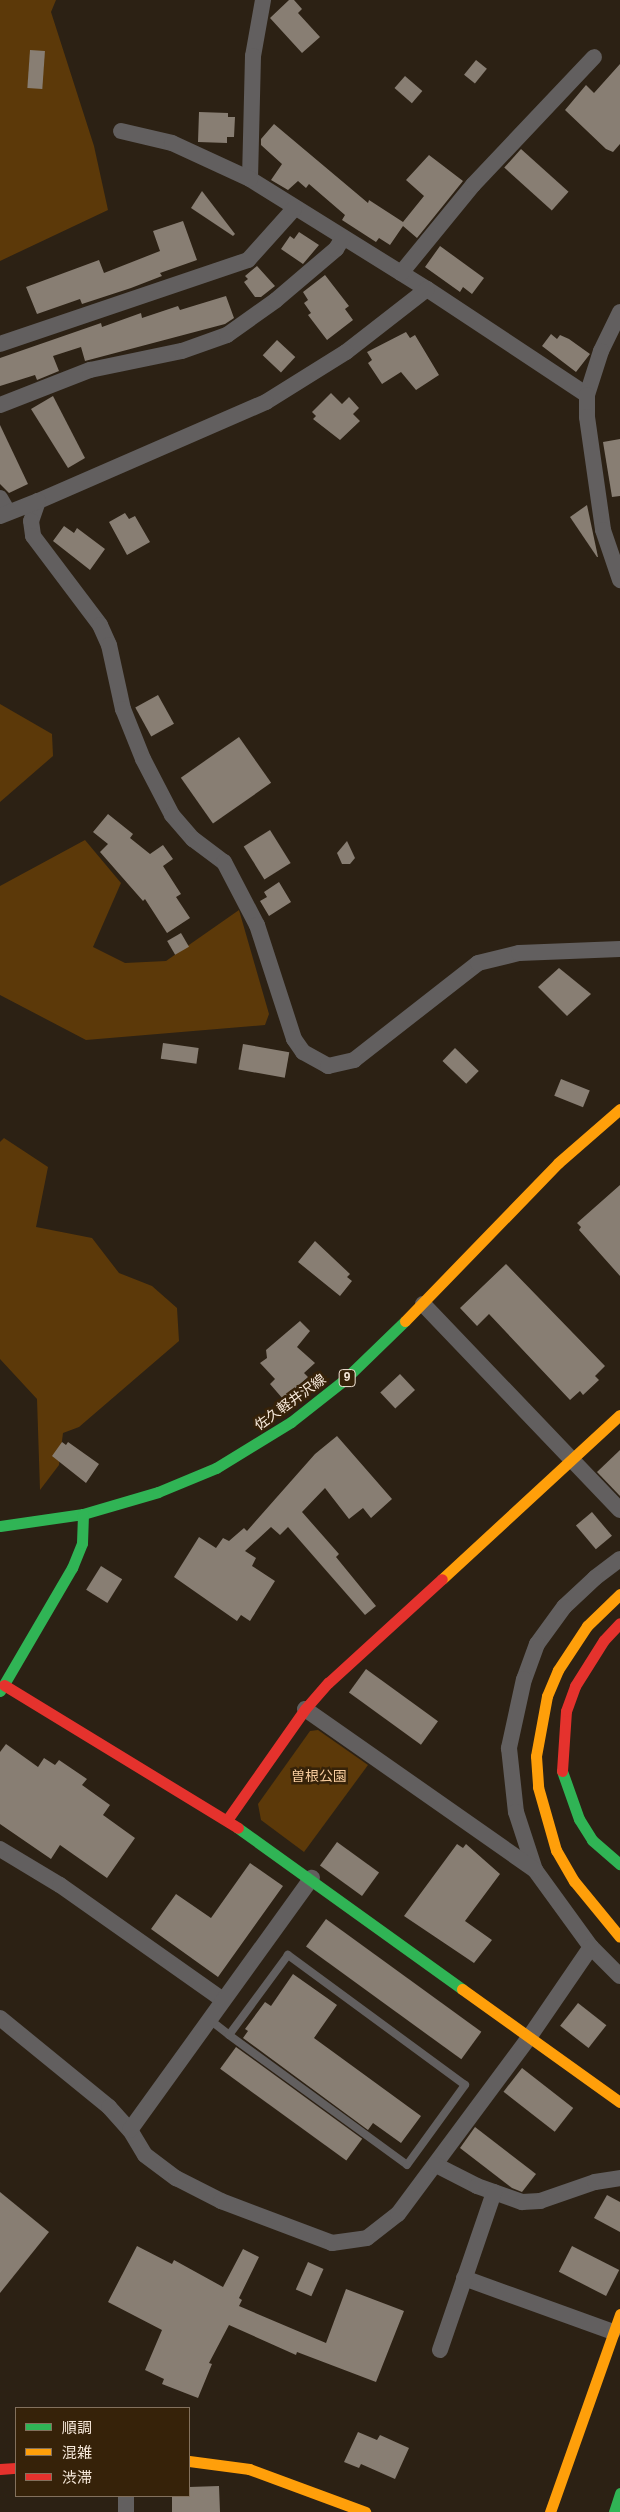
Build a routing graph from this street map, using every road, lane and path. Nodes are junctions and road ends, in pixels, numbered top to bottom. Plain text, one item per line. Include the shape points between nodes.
1 (263, 0) edge
2 (594, 57) dead end
3 (121, 131) dead end
4 (250, 179) junction
5 (294, 209) junction
6 (344, 238) junction
7 (401, 273) junction
8 (427, 289) junction
9 (620, 312) edge
10 (0, 344) edge
11 (587, 395) junction
12 (0, 405) edge
13 (38, 500) junction
14 (3, 509) edge
15 (620, 580) edge
16 (620, 950) edge
17 (620, 1109) edge
18 (423, 1304) junction
19 (620, 1414) edge
20 (570, 1458) junction
21 (620, 1510) edge
22 (83, 1514) junction
23 (0, 1526) edge
24 (620, 1560) edge
25 (620, 1594) edge
26 (620, 1623) edge
27 (2, 1688) edge
28 (305, 1710) junction
29 (227, 1820) junction
30 (0, 1848) edge
31 (620, 1864) edge
32 (536, 1870) junction
33 (312, 1878) junction
34 (620, 1937) edge
35 (591, 1948) junction
36 (620, 1976) edge
37 (223, 2000) junction
38 (0, 2018) edge
39 (210, 2020) junction
40 (229, 2035) junction
41 (530, 2036) junction
42 (620, 2102) edge
43 (130, 2130) junction
44 (436, 2165) junction
45 (620, 2178) edge
46 (494, 2192) junction
47 (464, 2278) junction
48 (620, 2314) edge
49 (614, 2332) junction
50 (440, 2350) dead end
51 (190, 2461) edge
52 (15, 2468) edge
53 (0, 2469) edge
54 (620, 2493) edge
55 (126, 2497) edge
56 (126, 2512) edge
57 (365, 2512) edge
58 (550, 2512) edge
59 (614, 2512) edge

1 - 4 street via 253,56
2 - 7 street via 473,185
3 - 4 street via 172,143
4 - 5 street
5 - 6 street
5 - 10 street via 248,260
6 - 7 street
6 - 12 street via 336,249 276,300 227,335 182,351 90,370
7 - 8 street
8 - 11 street
8 - 13 street via 346,352 266,402
9 - 11 street via 601,351
11 - 15 street via 587,418 603,530
13 - 14 street
13 - 16 street via 31,521 33,536 100,625 109,644 123,709 143,759 172,814 193,839 224,862 257,925 294,1039 303,1052 328,1066 354,1060 478,962 519,953
17 - 18 main road, 佐久軽井沢線 / 9 via 558,1163
18 - 20 street
18 - 22 main road, 佐久軽井沢線 / 9 via 343,1381 265,1440 190,1479
19 - 20 main road
20 - 21 street
20 - 28 main road via 328,1683
22 - 23 main road, 佐久軽井沢線 / 9
22 - 27 main road via 82,1543 72,1568
24 - 32 street via 594,1578 564,1607 537,1644 524,1679 509,1748 516,1812
25 - 34 main road via 587,1626 558,1670 544,1705 536,1756 540,1795 556,1850 574,1881
26 - 31 main road via 604,1640 575,1686 566,1711 561,1757 563,1778 579,1819 592,1840
27 - 29 main road
28 - 29 main road
28 - 32 street
29 - 33 main road
30 - 37 street via 60,1885
32 - 35 street
33 - 37 street
33 - 41 main road
35 - 36 street
35 - 41 street
37 - 39 street
38 - 43 street via 109,2107
39 - 40 lane
39 - 43 street
40 - 40 lane via 407,2165 465,2085 288,1955
41 - 42 main road
41 - 44 street
43 - 44 street via 145,2155 176,2178 221,2201 332,2244 367,2238 398,2214
44 - 46 street
45 - 46 street via 595,2182 540,2201 522,2202
46 - 47 street
47 - 49 street
47 - 50 street
48 - 49 main road
49 - 58 main road
51 - 57 main road via 249,2469
52 - 53 main road
54 - 59 main road
55 - 56 street

